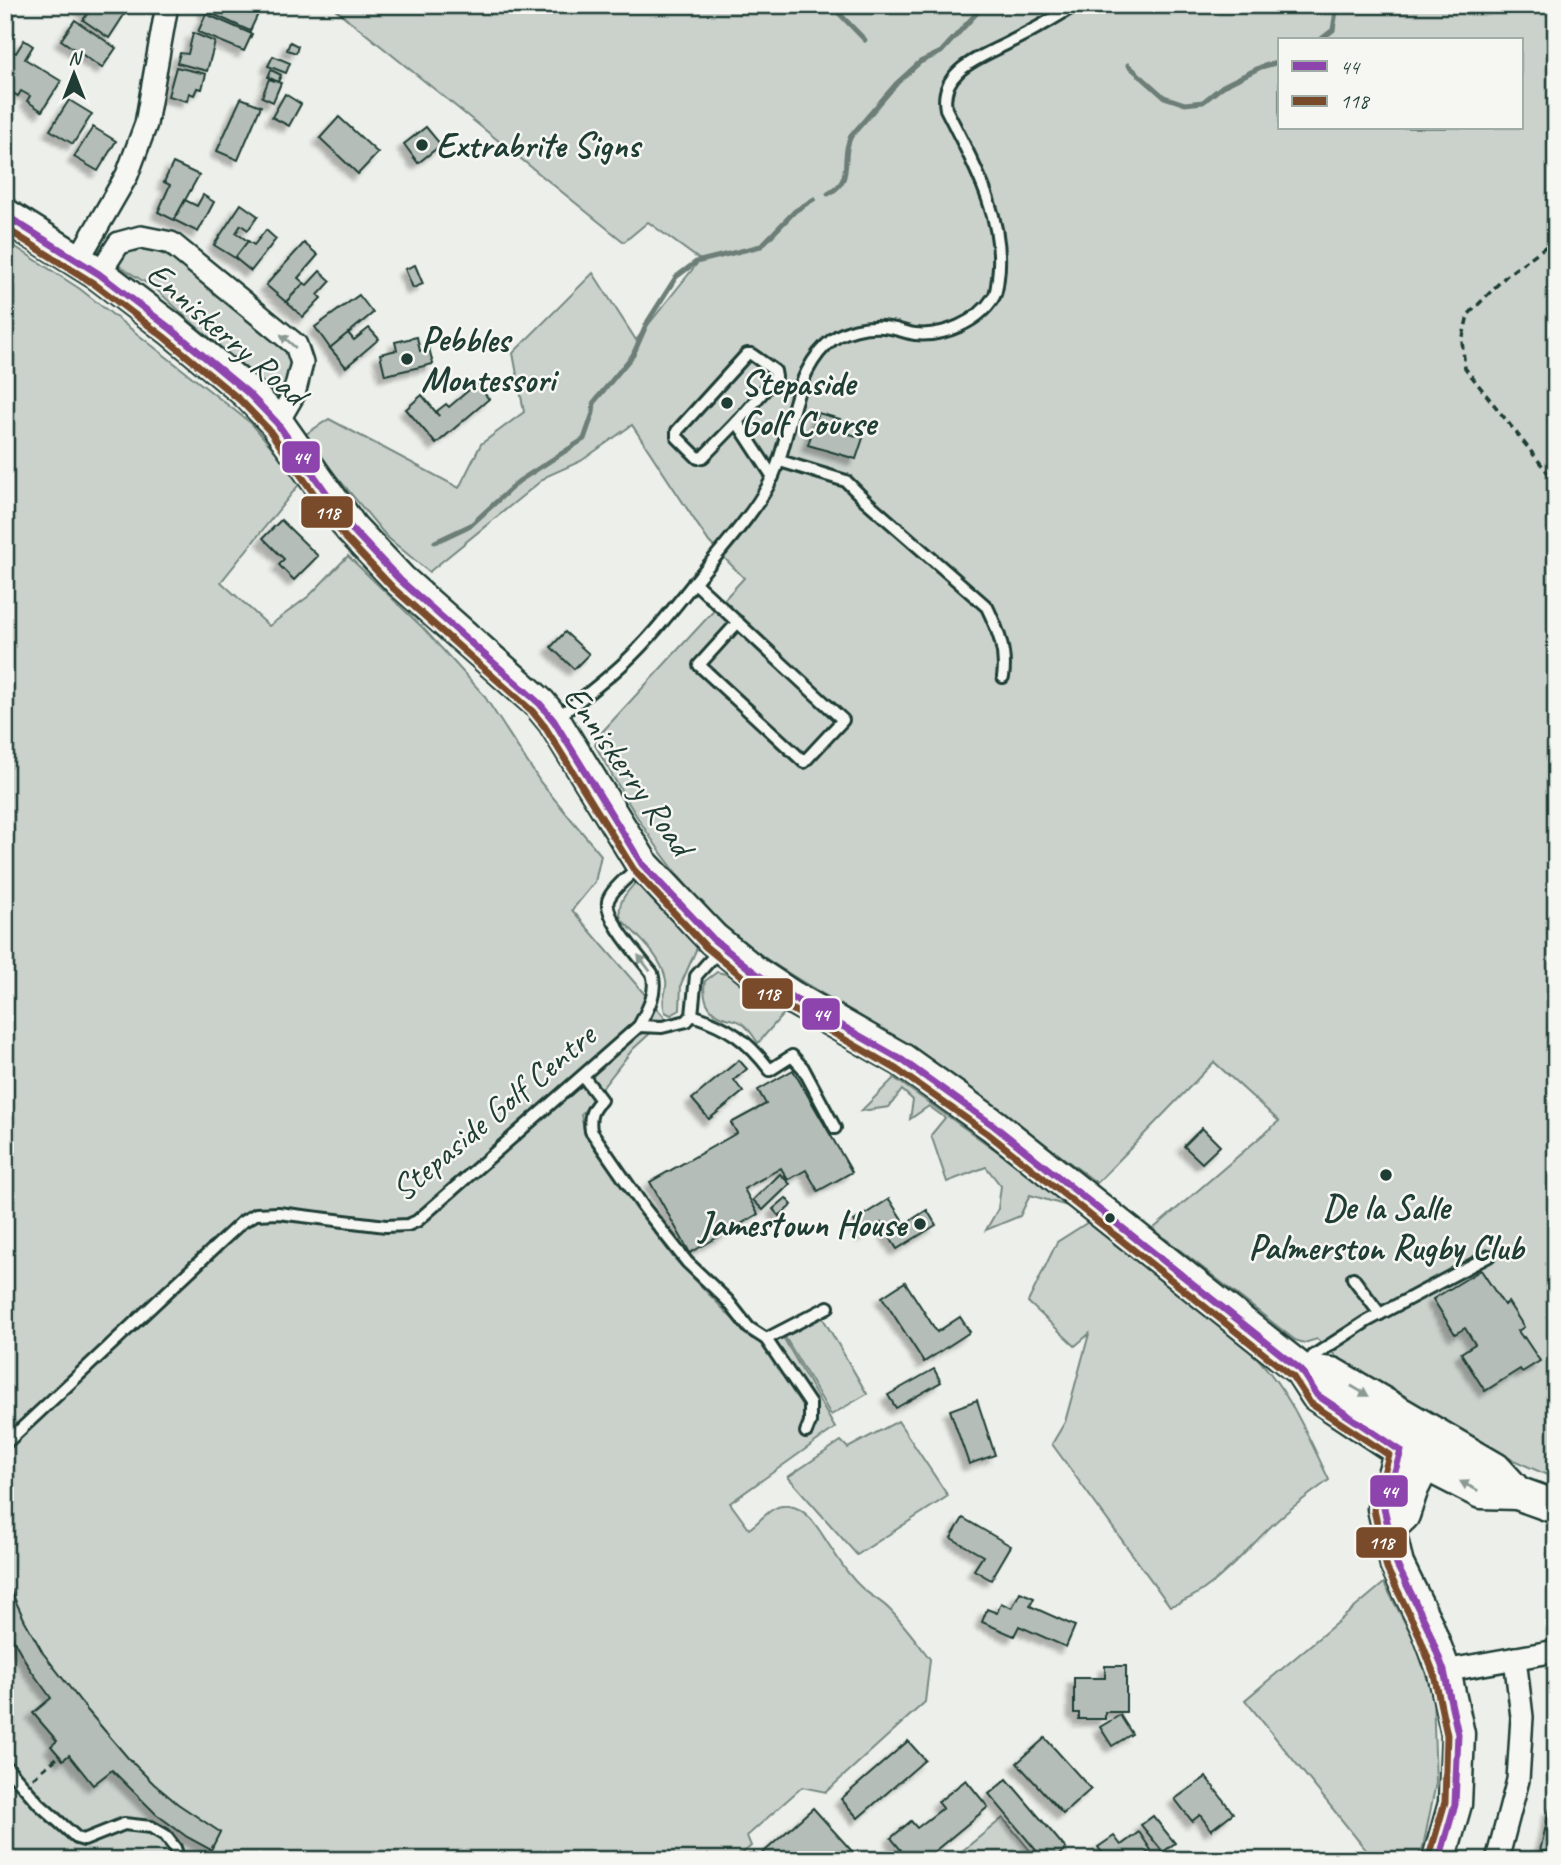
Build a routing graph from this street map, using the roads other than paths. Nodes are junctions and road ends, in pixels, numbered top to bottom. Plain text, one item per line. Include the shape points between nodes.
1 (167, 5) edge
2 (1074, 5) edge
3 (5, 215) edge
4 (89, 267) junction
5 (737, 422) junction
6 (277, 423) junction
7 (780, 461) junction
8 (773, 477) junction
9 (694, 582) junction
10 (738, 622) junction
11 (1003, 677) dead end
12 (554, 721) junction
13 (642, 864) junction
14 (722, 946) junction
15 (692, 1015) junction
16 (639, 1026) junction
17 (583, 1076) junction
18 (835, 1128) dead end
19 (1489, 1256) dead end
20 (1353, 1278) dead end
21 (828, 1307) dead end
22 (1380, 1314) junction
23 (766, 1339) junction
24 (1301, 1370) junction
25 (806, 1432) dead end
26 (1420, 1443) junction
27 (5, 1444) edge
28 (1556, 1507) edge
29 (1556, 1651) edge
30 (1515, 1658) junction
31 (1444, 1671) junction
32 (5, 1765) edge
33 (178, 1860) edge
34 (1439, 1860) edge
35 (1497, 1860) edge

1 - 4 street via 146,124
2 - 7 lane via 969,62 946,88 946,109 997,227 995,297 975,317 947,332 916,335 887,327 853,329 826,344 799,391
3 - 4 main road, Enniskerry Road
4 - 6 main road, Enniskerry Road via 238,384
6 -> 4 street via 294,394 302,363 296,345 171,243 141,237 119,243
5 - 5 lane via 702,457 677,437 677,431 751,354 775,371 776,377
5 - 8 lane
6 - 12 main road, Enniskerry Road via 351,528
7 - 8 lane
7 - 11 lane via 846,481 987,607 1006,662
8 - 9 lane via 746,521
9 - 10 lane
9 - 12 lane via 625,662
10 - 10 lane via 843,720 804,762 699,665
12 - 13 main road, Enniskerry Road
13 - 14 main road, Enniskerry Road
16 -> 13 lane via 650,1006 652,973 610,917 607,906 611,895
14 - 15 lane via 696,976
14 - 24 main road, Enniskerry Road via 755,973 902,1060 993,1125
15 - 16 lane via 677,1025
15 - 18 lane via 751,1046 770,1070 792,1056
16 - 17 lane, Stepaside Golf Centre
17 - 23 lane via 601,1100 589,1119 591,1131 645,1209 687,1262 749,1328
17 - 27 lane, Stepaside Golf Centre via 408,1225 278,1213 256,1214 242,1222
19 - 22 lane
20 - 22 lane
21 - 23 lane
22 - 24 lane via 1313,1356
23 - 25 lane via 810,1404
24 - 26 main road, Enniskerry Road via 1332,1374
26 - 28 main road, Enniskerry Road via 1495,1469 1517,1493
26 - 31 main road via 1384,1508 1397,1565
29 - 30 street
30 - 31 street
30 - 35 street via 1522,1717 1518,1780
31 - 34 main road via 1458,1744 1455,1804
32 - 33 lane via 77,1838 84,1840 124,1824 151,1827 165,1835

